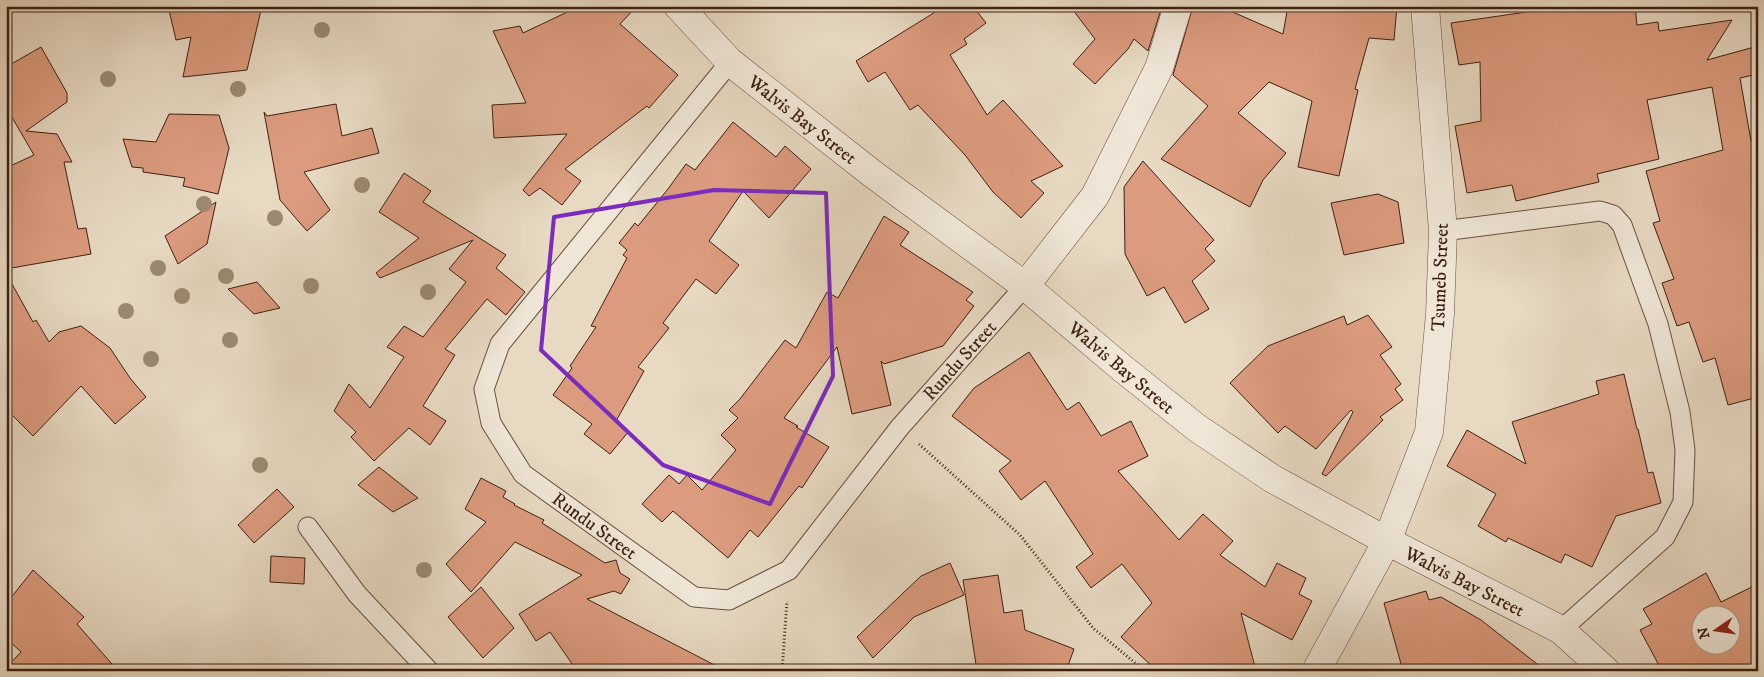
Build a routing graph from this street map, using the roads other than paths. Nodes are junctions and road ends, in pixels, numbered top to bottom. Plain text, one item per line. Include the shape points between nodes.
1 (678, 6) edge
2 (1178, 6) edge
3 (1424, 6) edge
4 (730, 62) junction
5 (1443, 232) junction
6 (1026, 286) junction
7 (308, 527) dead end
8 (1387, 541) junction
9 (1561, 630) junction
10 (428, 671) edge
11 (1316, 671) edge
12 (1606, 671) edge

1 - 4 street, Walvis Bay Street
2 - 6 street via 1159,68 1095,196
3 - 5 street, Tsumeb Street
4 - 6 street, Walvis Bay Street via 874,175
4 - 6 lane, Rundu Street via 500,344 484,389 491,423 523,474 694,597 729,600 789,570 900,427
5 - 8 street, Tsumeb Street via 1440,314 1429,432
5 - 9 lane via 1600,211 1614,215 1622,225 1658,324 1680,412 1685,450 1683,502 1665,537
6 - 8 street, Walvis Bay Street via 1197,428 1273,479
7 - 10 lane via 357,594
8 - 9 street, Walvis Bay Street
8 - 11 street, Tsumeb Street
9 - 12 street, Walvis Bay Street

